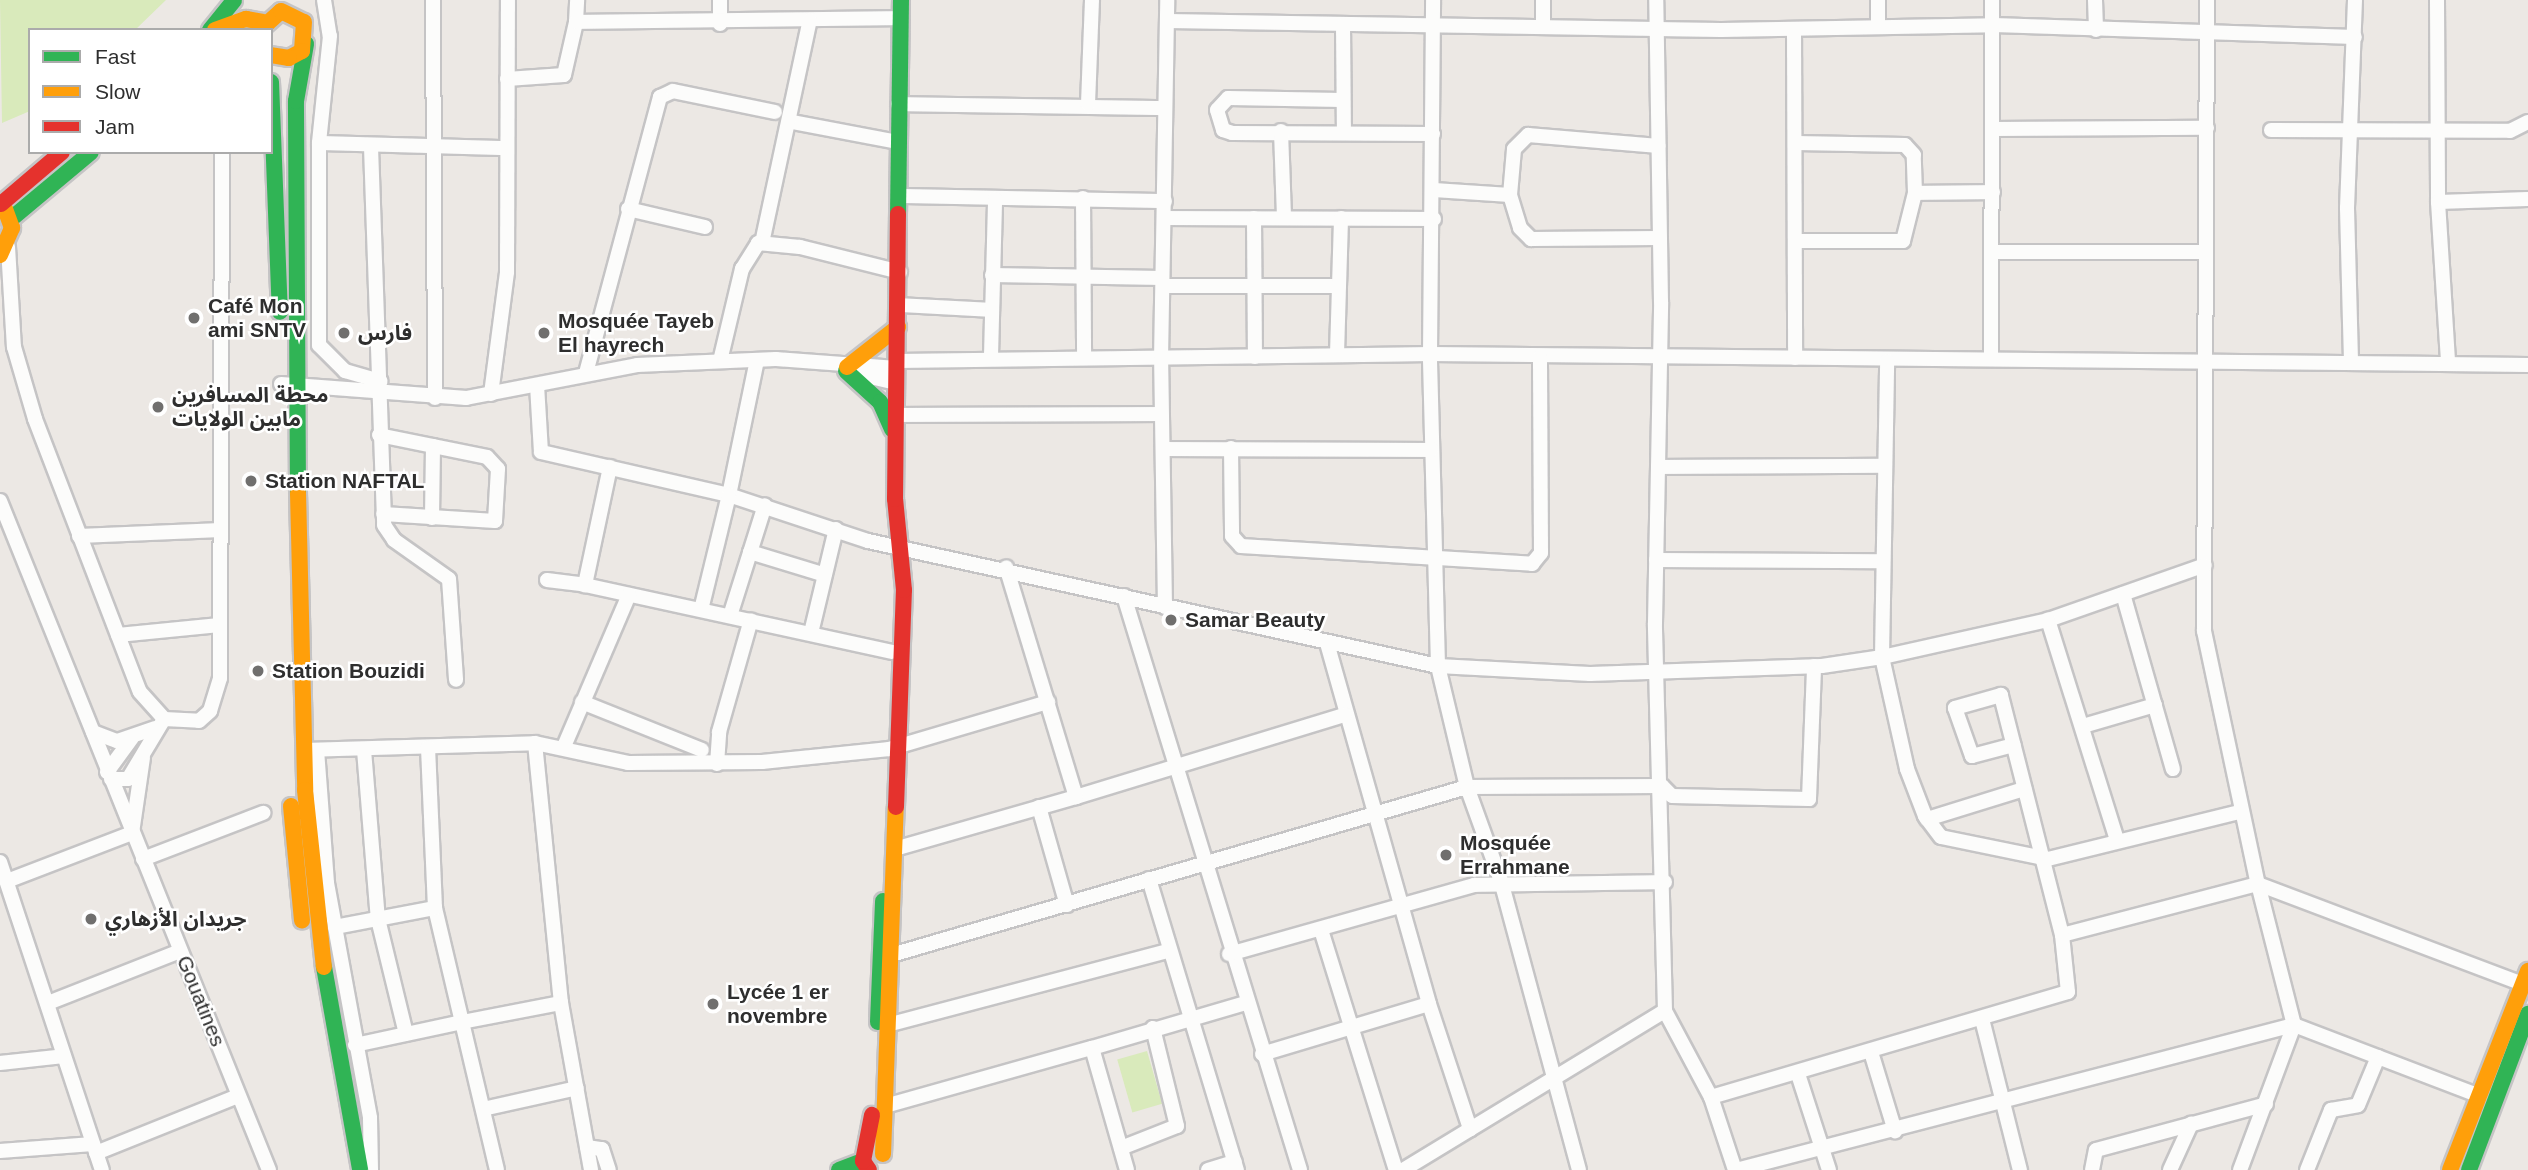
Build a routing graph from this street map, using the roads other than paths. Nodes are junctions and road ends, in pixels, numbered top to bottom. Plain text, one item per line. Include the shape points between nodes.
1 (234, 0) edge
2 (300, 0) edge
3 (433, 0) edge
4 (508, 0) edge
5 (577, 0) edge
6 (720, 0) edge
7 (901, 0) edge
8 (1092, 0) edge
9 (1167, 0) edge
10 (1433, 0) edge
11 (1543, 0) edge
12 (1656, 0) edge
13 (1878, 0) edge
14 (1992, 0) edge
15 (2095, 0) edge
16 (2207, 0) edge
17 (2355, 0) edge
18 (2437, 0) edge
19 (324, 2) edge
20 (265, 17) edge
21 (901, 18) junction
22 (303, 20) junction
23 (810, 20) junction
24 (1168, 21) junction
25 (576, 22) junction
26 (720, 24) junction
27 (1433, 24) junction
28 (1343, 25) junction
29 (1994, 25) junction
30 (1878, 26) junction
31 (1543, 27) junction
32 (1655, 27) junction
33 (211, 28) edge
34 (221, 28) edge
35 (1794, 29) junction
36 (2096, 30) junction
37 (2206, 33) junction
38 (2355, 37) junction
39 (306, 44) junction
40 (273, 55) edge
41 (507, 79) junction
42 (1342, 100) junction
43 (898, 104) junction
44 (1088, 104) junction
45 (273, 106) edge
46 (1166, 108) junction
47 (775, 112) dead end
48 (2528, 121) edge
49 (792, 122) junction
50 (2207, 128) junction
51 (2352, 128) junction
52 (1992, 129) junction
53 (2438, 129) junction
54 (2271, 130) dead end
55 (1281, 131) junction
56 (1344, 131) junction
57 (1433, 134) junction
58 (898, 142) junction
59 (318, 143) junction
60 (1797, 143) junction
61 (1659, 146) junction
62 (371, 147) junction
63 (432, 147) junction
64 (502, 148) junction
65 (60, 154) edge
66 (89, 154) edge
67 (222, 154) edge
68 (1434, 190) junction
69 (1993, 192) junction
70 (1915, 193) junction
71 (1510, 195) junction
72 (898, 196) junction
73 (1083, 198) junction
74 (995, 199) junction
75 (2528, 199) edge
76 (1165, 201) junction
77 (2438, 202) junction
78 (0, 204) edge
79 (628, 209) junction
80 (1283, 217) junction
81 (1166, 218) junction
82 (1255, 218) junction
83 (1340, 218) junction
84 (11, 219) junction
85 (1434, 219) junction
86 (705, 226) dead end
87 (1659, 238) junction
88 (1795, 241) junction
89 (762, 243) junction
90 (4, 251) edge
91 (1992, 252) junction
92 (2204, 252) junction
93 (900, 272) junction
94 (992, 275) junction
95 (1083, 277) junction
96 (1163, 282) junction
97 (1253, 285) junction
98 (1338, 286) junction
99 (4, 306) edge
100 (899, 306) junction
101 (992, 310) junction
102 (898, 327) junction
103 (1337, 354) junction
104 (1430, 354) junction
105 (991, 356) junction
106 (1084, 356) junction
107 (1255, 357) junction
108 (1540, 357) junction
109 (1991, 357) junction
110 (1795, 358) junction
111 (1161, 359) junction
112 (2448, 359) junction
113 (757, 360) junction
114 (1659, 360) junction
115 (720, 361) junction
116 (1887, 361) junction
117 (2207, 361) junction
118 (2351, 361) junction
119 (2528, 365) edge
120 (845, 369) junction
121 (897, 371) junction
122 (586, 373) junction
123 (537, 385) junction
124 (288, 386) junction
125 (383, 387) junction
126 (492, 394) junction
127 (435, 398) junction
128 (1161, 414) junction
129 (896, 415) junction
130 (379, 435) junction
131 (433, 446) junction
132 (1231, 448) junction
133 (897, 449) junction
134 (1164, 449) junction
135 (1432, 450) junction
136 (1882, 466) junction
137 (610, 467) junction
138 (1660, 467) junction
139 (729, 495) junction
140 (0, 501) edge
141 (765, 505) junction
142 (383, 514) junction
143 (432, 518) junction
144 (836, 529) junction
145 (221, 530) junction
146 (79, 536) junction
147 (897, 542) junction
148 (750, 552) junction
149 (1432, 560) junction
150 (1656, 560) junction
151 (1883, 561) junction
152 (2204, 565) junction
153 (1006, 567) junction
154 (825, 575) junction
155 (547, 580) dead end
156 (585, 584) junction
157 (2123, 594) junction
158 (629, 595) junction
159 (1124, 596) junction
160 (1165, 607) junction
161 (701, 610) junction
162 (730, 615) junction
163 (751, 620) junction
164 (2048, 620) junction
165 (219, 625) junction
166 (811, 633) junction
167 (118, 635) junction
168 (1327, 643) junction
169 (892, 652) junction
170 (1882, 657) junction
171 (1438, 666) junction
172 (1814, 666) junction
173 (1656, 669) junction
174 (456, 680) dead end
175 (582, 702) junction
176 (1048, 702) junction
177 (2155, 705) junction
178 (1345, 715) junction
179 (160, 724) junction
180 (2083, 726) junction
181 (93, 732) junction
182 (719, 732) junction
183 (136, 734) junction
184 (535, 743) junction
185 (565, 744) junction
186 (2014, 745) junction
187 (428, 747) junction
188 (894, 748) junction
189 (311, 750) junction
190 (364, 750) junction
191 (702, 751) junction
192 (143, 758) junction
193 (694, 764) junction
194 (717, 764) junction
195 (1177, 768) junction
196 (2174, 769) dead end
197 (109, 775) junction
198 (1662, 786) junction
199 (1466, 787) junction
200 (2024, 789) junction
201 (1076, 797) junction
202 (1039, 807) junction
203 (2240, 811) junction
204 (263, 813) dead end
205 (1378, 816) junction
206 (1927, 819) junction
207 (132, 833) junction
208 (2117, 839) junction
209 (898, 848) junction
210 (143, 859) junction
211 (2042, 859) junction
212 (0, 862) edge
213 (1208, 867) junction
214 (1149, 879) junction
215 (7, 881) junction
216 (1501, 881) junction
217 (1665, 882) junction
218 (2258, 884) junction
219 (1067, 905) junction
220 (435, 908) junction
221 (1404, 908) junction
222 (378, 919) junction
223 (335, 927) junction
224 (1322, 933) junction
225 (2062, 935) junction
226 (180, 951) junction
227 (1168, 951) junction
228 (1229, 954) junction
229 (887, 958) junction
230 (2526, 978) edge
231 (48, 1003) junction
232 (561, 1003) junction
233 (1246, 1003) junction
234 (1429, 1004) junction
235 (1665, 1011) junction
236 (2528, 1014) edge
237 (1195, 1017) junction
238 (1982, 1019) junction
239 (462, 1022) junction
240 (891, 1024) junction
241 (2294, 1025) junction
242 (1349, 1026) junction
243 (1153, 1028) junction
244 (406, 1034) junction
245 (355, 1045) junction
246 (1092, 1048) junction
247 (1871, 1052) junction
248 (1262, 1054) junction
249 (64, 1056) junction
250 (2378, 1057) junction
251 (0, 1063) edge
252 (1798, 1073) junction
253 (1556, 1076) junction
254 (577, 1088) junction
255 (237, 1096) junction
256 (2480, 1096) junction
257 (1711, 1097) junction
258 (2003, 1100) junction
259 (2266, 1104) junction
260 (885, 1106) junction
261 (483, 1109) junction
262 (2191, 1124) junction
263 (1470, 1129) junction
264 (1895, 1131) junction
265 (587, 1147) junction
266 (95, 1148) junction
267 (1121, 1148) junction
268 (1824, 1149) junction
269 (0, 1151) edge
270 (871, 1159) edge
271 (1236, 1166) edge
272 (102, 1170) edge
273 (269, 1170) edge
274 (345, 1170) edge
275 (359, 1170) edge
276 (371, 1170) edge
277 (497, 1170) edge
278 (590, 1170) edge
279 (609, 1170) edge
280 (839, 1170) edge
281 (877, 1170) edge
282 (1128, 1170) edge
283 (1208, 1170) edge
284 (1300, 1170) edge
285 (1396, 1170) edge
286 (1403, 1170) edge
287 (1579, 1170) edge
288 (1735, 1170) edge
289 (1829, 1170) edge
290 (2021, 1170) edge
291 (2092, 1170) edge
292 (2170, 1170) edge
293 (2240, 1170) edge
294 (2307, 1170) edge
295 (2449, 1170) edge
296 (2469, 1170) edge

1 - 33 main road
2 - 22 main road
3 - 63 street
4 - 41 street
5 - 25 street
6 - 26 street
7 - 21 main road
8 - 44 street
9 - 24 street
10 - 27 street
11 - 31 street
12 - 32 street
13 - 30 street
14 - 29 street
15 - 36 street
16 - 37 street
17 - 38 street
18 - 53 street
19 - 22 street
19 - 59 street via 330,36
20 - 22 main road via 288,11
20 - 34 main road
21 - 23 street
21 - 43 main road
22 - 39 main road
23 - 26 street
23 - 49 street
24 - 28 street
24 - 46 street
25 - 26 street
25 - 41 street via 564,75
27 - 28 street
27 - 31 street
27 - 57 street
28 - 42 street
29 - 30 street
29 - 36 street
29 - 52 street
30 - 35 street
31 - 32 street
32 - 35 street
32 - 61 street
35 - 60 street
36 - 37 street
37 - 38 street
37 - 50 street
38 - 51 street
39 - 40 main road via 289,58
39 - 124 main road via 296,101
41 - 64 street
42 - 55 street via 1220,101 1223,130
42 - 56 street
43 - 44 street
43 - 58 main road
44 - 46 street
45 - 124 main road
46 - 76 street
47 - 79 street via 673,91 660,97
48 - 53 street via 2510,131
49 - 58 street
49 - 89 street
50 - 52 street
50 - 92 street
51 - 53 street
51 - 54 street
51 - 118 street via 2347,208
52 - 69 street
53 - 77 street
55 - 56 street
55 - 80 street
56 - 57 street
57 - 68 street
58 - 72 main road
59 - 62 street
59 - 125 street via 319,345 345,371
60 - 70 street via 1905,145 1914,155
60 - 88 street
61 - 71 street via 1528,135 1514,149
61 - 87 street
62 - 63 street
62 - 125 street
63 - 64 street
63 - 127 street
64 - 126 street via 507,272
65 - 78 main road
66 - 84 main road
67 - 145 street
68 - 71 street
68 - 85 street
69 - 70 street
69 - 91 street
70 - 88 street via 1903,242
71 - 87 street via 1520,228 1531,239
72 - 74 street
72 - 93 main road
73 - 74 street
73 - 76 street
73 - 95 street
74 - 94 street
75 - 77 street
76 - 81 street
77 - 112 street
78 - 84 main road
79 - 86 street
79 - 122 street
80 - 82 street
80 - 83 street
81 - 82 street
81 - 96 street
82 - 97 street
83 - 85 street
83 - 98 street
84 - 90 main road
85 - 104 street
87 - 114 street
88 - 110 street
89 - 93 street
89 - 115 street via 742,269
90 - 99 street
91 - 92 street
91 - 109 street
92 - 117 street
93 - 100 main road
94 - 95 street
94 - 101 street
95 - 96 street
95 - 106 street
96 - 97 street
96 - 111 street
97 - 98 street
97 - 107 street
98 - 103 street
99 - 146 street via 35,419
100 - 101 street
100 - 102 main road
101 - 105 street
102 - 120 main road
102 - 121 main road
103 - 104 street
103 - 107 street
104 - 108 street
104 - 135 street
105 - 106 street
105 - 121 street
106 - 111 street
107 - 111 street
108 - 114 street
108 - 149 street via 1539,559
109 - 116 street
109 - 117 street
110 - 114 street
110 - 116 street
111 - 128 street
112 - 118 street
112 - 119 street
113 - 115 street
113 - 120 street
113 - 139 street
114 - 138 street
115 - 122 street
116 - 136 street
117 - 118 street
117 - 152 street
120 - 121 street
120 - 133 main road via 886,409
121 - 129 main road
122 - 123 street
123 - 126 street
123 - 137 street via 541,452
124 - 125 street
124 - 189 main road
124 - 274 main road via 294,849
125 - 127 street
125 - 130 street
126 - 127 street
128 - 129 street
128 - 134 street
129 - 133 main road
130 - 131 street
130 - 142 street
131 - 143 street
131 - 143 street via 494,461 500,518
132 - 134 street
132 - 135 street
132 - 149 street via 1232,536 1241,546
133 - 147 main road
134 - 160 street
135 - 149 street
136 - 138 street
136 - 151 street
137 - 139 street
137 - 156 street
138 - 150 street
139 - 141 street
139 - 161 street
140 - 181 street, Gouatines
141 - 144 street
141 - 148 street
142 - 143 street
142 - 174 street via 394,540 449,579
144 - 147 street
144 - 154 street
145 - 146 street
145 - 165 street
146 - 167 street
147 - 153 street
147 - 169 main road
147 - 188 main road
148 - 154 street
148 - 162 street
149 - 171 street
150 - 151 street
150 - 173 street
151 - 170 street
152 - 157 street
152 - 203 street via 2204,631
153 - 159 street
153 - 176 street
154 - 166 street
155 - 156 street
156 - 158 street
157 - 164 street
157 - 177 street
158 - 161 street
158 - 175 street
159 - 160 street
159 - 195 street
160 - 168 street
161 - 162 street
162 - 163 street
163 - 166 street
163 - 182 street
164 - 170 street
164 - 180 street
165 - 167 street
165 - 179 street via 220,678 210,712 188,724
166 - 169 street
167 - 179 street via 147,706
168 - 171 street
168 - 178 street
169 - 188 main road
170 - 172 street
170 - 206 street via 1907,769
171 - 173 street via 1590,674
171 - 199 street
172 - 173 street
172 - 198 street via 1809,799 1672,796
173 - 198 street
175 - 185 street
175 - 191 street
176 - 188 street
176 - 201 street
177 - 180 street
177 - 196 street
178 - 195 street
178 - 205 street
179 - 183 street
179 - 192 street
180 - 208 street
181 - 183 street via 117,741
181 - 197 street, Gouatines
182 - 191 street
182 - 194 street
183 - 197 street
184 - 185 street
184 - 187 street
184 - 232 street
185 - 193 street via 628,763
186 - 186 street via 2001,695 1955,708 1972,756
186 - 200 street
187 - 190 street
187 - 220 street
188 - 194 street
188 - 209 main road
188 - 229 main road
189 - 190 street
189 - 223 street
189 - 275 main road via 326,988
190 - 222 street
191 - 193 street
192 - 197 street via 128,779
192 - 207 street
193 - 194 street
195 - 201 street
195 - 213 street
197 - 207 street, Gouatines
198 - 199 street
198 - 217 street
199 - 205 street
199 - 216 street
200 - 206 street
200 - 211 street
201 - 202 street
202 - 209 street
202 - 219 street
203 - 208 street
203 - 218 street
204 - 210 street
205 - 213 street
205 - 221 street
206 - 211 street via 1941,837
207 - 210 street, Gouatines
207 - 215 street
208 - 211 street
209 - 229 main road
210 - 226 street, Gouatines
211 - 225 street
212 - 215 street
213 - 214 street
213 - 228 street
214 - 219 street
214 - 227 street
215 - 231 street
216 - 217 street
216 - 221 street
216 - 253 street
217 - 235 street
218 - 225 street
218 - 230 street
218 - 241 street
219 - 229 street
220 - 222 street
220 - 239 street
221 - 224 street
221 - 234 street
222 - 223 street
222 - 244 street
223 - 245 street
224 - 228 street
224 - 242 street
225 - 238 street via 2068,992
226 - 231 street
226 - 255 street, Gouatines
227 - 237 street
227 - 240 street
228 - 233 street
229 - 240 main road
229 - 270 main road
230 - 256 main road
231 - 249 street
232 - 239 street
232 - 254 street
233 - 237 street
233 - 248 street
234 - 242 street
234 - 263 street
235 - 253 street
235 - 257 street
236 - 296 main road
237 - 243 street
237 - 271 street
238 - 247 street
238 - 258 street
239 - 244 street
239 - 261 street
240 - 260 main road
241 - 250 street
241 - 258 street
241 - 259 street
242 - 248 street
242 - 285 street
243 - 246 street
243 - 267 street via 1177,1126
244 - 245 street
245 - 276 street via 371,1128
246 - 260 street
246 - 267 street
247 - 252 street
247 - 264 street
248 - 284 street
249 - 251 street
249 - 266 street
250 - 256 street
250 - 294 street via 2358,1105 2331,1110
252 - 257 street
252 - 268 street
253 - 263 street
253 - 287 street
254 - 261 street
254 - 265 street
255 - 266 street
255 - 273 street, Gouatines
256 - 295 main road
257 - 288 street
258 - 264 street
258 - 290 street
259 - 262 street
259 - 293 street
260 - 270 main road
261 - 277 street
262 - 291 street via 2096,1150
262 - 292 street
263 - 286 street
264 - 268 street
265 - 278 street
265 - 279 street via 602,1149
266 - 269 street
266 - 272 street
267 - 282 street
268 - 288 street
268 - 289 street
270 - 280 main road
270 - 281 main road
271 - 283 street

